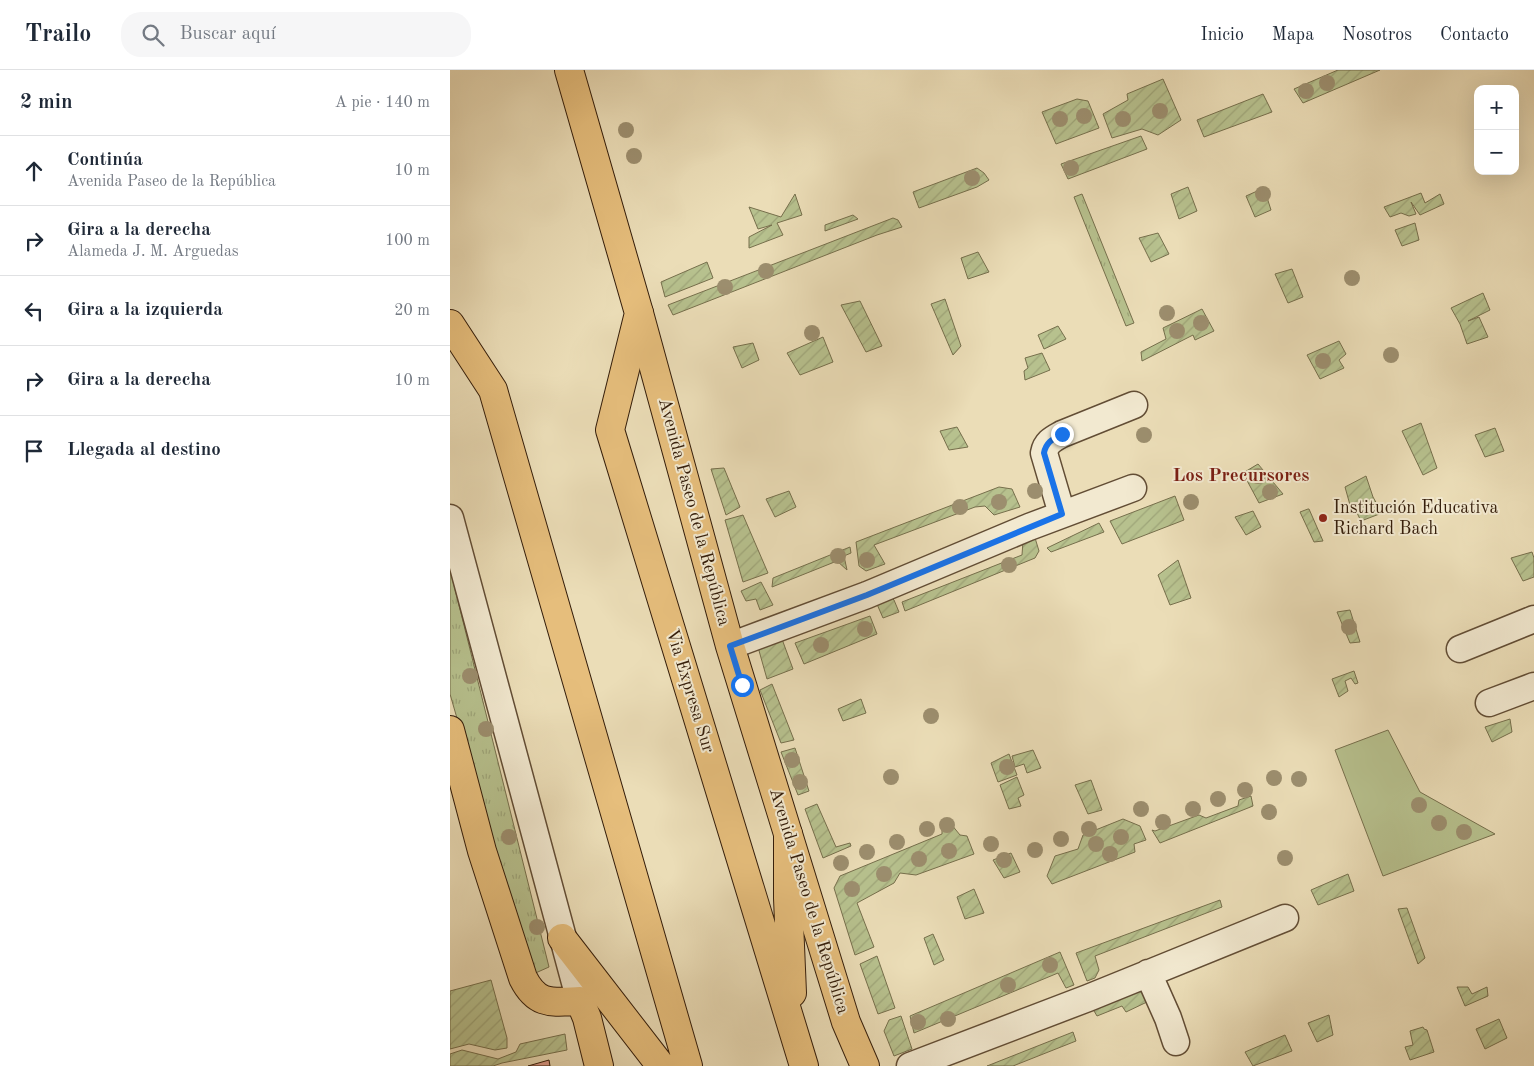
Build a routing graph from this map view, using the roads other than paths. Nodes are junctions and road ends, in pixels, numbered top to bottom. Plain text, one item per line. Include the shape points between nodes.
1 (569, 70) edge
2 (639, 313) junction
3 (450, 324) edge
4 (1134, 405) dead end
5 (1133, 488) dead end
6 (1062, 514) junction
7 (450, 518) edge
8 (1534, 619) edge
9 (730, 646) junction
10 (1460, 650) dead end
11 (1534, 686) edge
12 (1489, 702) dead end
13 (450, 730) edge
14 (788, 834) junction
15 (1285, 918) dead end
16 (562, 938) junction
17 (1148, 973) junction
18 (580, 1001) junction
19 (794, 1032) junction
20 (1176, 1042) dead end
21 (599, 1066) edge
22 (661, 1066) edge
23 (688, 1066) edge
24 (804, 1066) edge
25 (864, 1066) edge
26 (910, 1066) edge

1 - 2 main road, Avenida Paseo de la República
2 - 9 main road, Avenida Paseo de la República
2 - 19 main road, Via Expresa Sur via 610,430
3 - 23 main road via 492,390
4 - 6 street via 1062,434 1047,444 1044,453
5 - 6 street
6 - 9 street via 867,595
7 - 16 street
8 - 10 street
9 - 14 main road, Avenida Paseo de la República
11 - 12 street
13 - 18 main road via 482,851 523,978 540,999
14 - 19 main road
14 - 25 main road, Avenida Paseo de la República via 846,1022
15 - 17 street
16 - 18 street
16 - 22 main road
17 - 20 street
17 - 26 street
18 - 21 main road
19 - 24 main road, Via Expresa Sur

